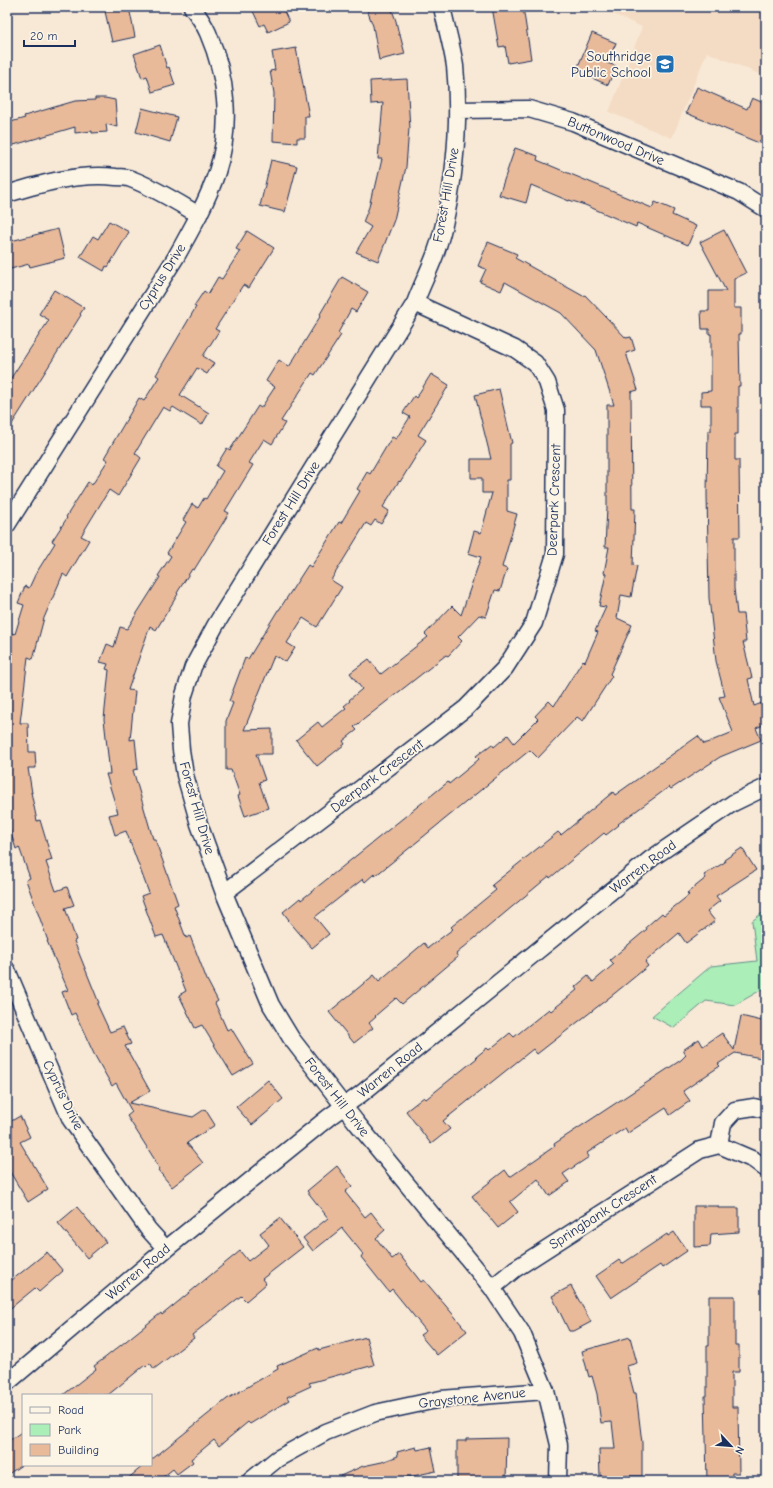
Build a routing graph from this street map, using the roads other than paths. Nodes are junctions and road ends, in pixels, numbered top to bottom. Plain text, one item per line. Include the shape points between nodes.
1 (192, 7) edge
2 (442, 7) edge
3 (457, 110) junction
4 (7, 194) edge
5 (766, 209) edge
6 (199, 215) junction
7 (415, 303) junction
8 (7, 525) edge
9 (766, 787) edge
10 (224, 893) junction
11 (7, 970) edge
12 (344, 1106) junction
13 (766, 1110) edge
14 (719, 1145) junction
15 (766, 1169) edge
16 (166, 1249) junction
17 (492, 1288) junction
18 (7, 1383) edge
19 (546, 1391) junction
20 (250, 1481) edge
21 (558, 1481) edge

1 - 6 street, Cyprus Drive via 208,32 220,67 226,98 226,134 217,172
2 - 3 street, Forest Hill Drive via 455,65
3 - 5 street, Buttonwood Drive via 529,109 573,122 739,192
3 - 7 street, Forest Hill Drive via 454,164 446,213 435,254
4 - 6 street via 76,177 102,175 130,178
6 - 8 street, Cyprus Drive via 176,257
7 - 10 street, Forest Hill Drive via 215,626 193,667 186,688 179,724 185,775 199,824
7 - 10 street, Deerpark Crescent via 515,349 535,363 547,382 556,410 555,554 534,623 505,668 466,708
9 - 12 street, Warren Road via 733,803 652,858
10 - 12 street, Forest Hill Drive via 271,1005 290,1038
11 - 16 street, Cyprus Drive via 72,1120 148,1229
12 - 16 street, Warren Road
12 - 17 street, Forest Hill Drive
13 - 14 street via 754,1107 735,1110 723,1123
14 - 15 street via 754,1160
14 - 17 street, Springbank Crescent via 700,1150 515,1269
16 - 18 street, Warren Road
17 - 19 street, Forest Hill Drive via 522,1333
19 - 20 street, Graystone Avenue via 441,1399 375,1413 326,1432 277,1459
19 - 21 street, Forest Hill Drive via 558,1445

